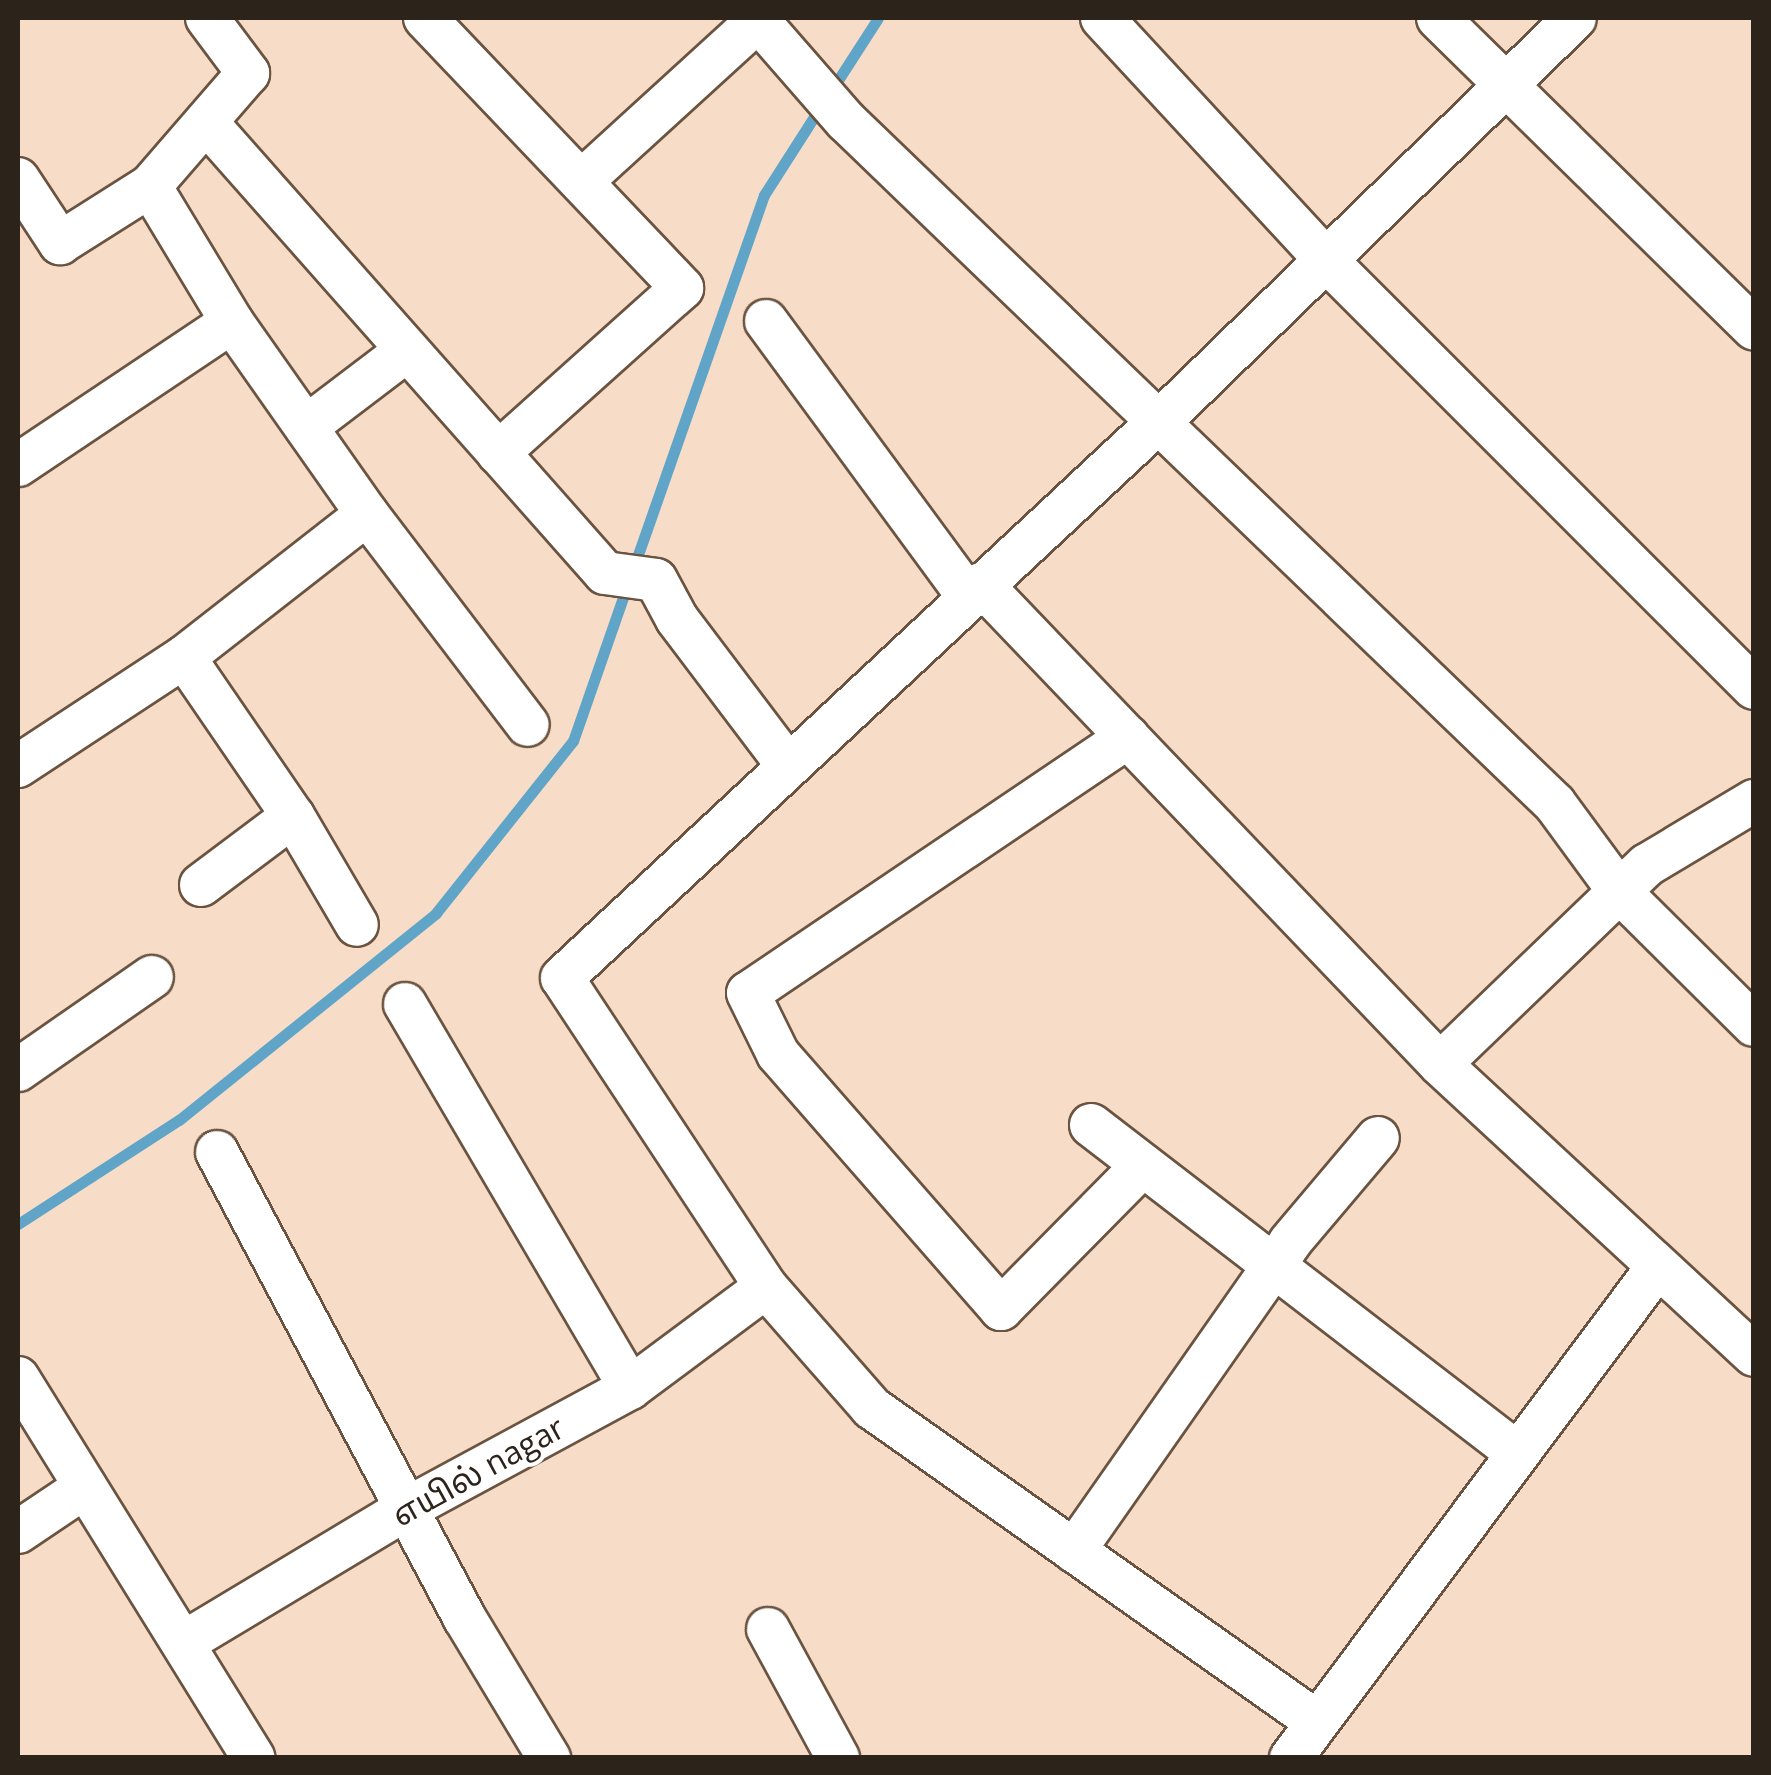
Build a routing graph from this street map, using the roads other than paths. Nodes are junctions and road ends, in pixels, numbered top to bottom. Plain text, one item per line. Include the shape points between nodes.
1 (207, 18) edge
2 (424, 18) edge
3 (1102, 18) edge
4 (1438, 18) edge
5 (1575, 18) edge
6 (757, 19) edge
7 (1506, 82) junction
8 (206, 122) junction
9 (18, 179) edge
10 (583, 180) junction
11 (150, 186) junction
12 (1324, 258) junction
13 (766, 321) dead end
14 (232, 322) junction
15 (1754, 328) edge
16 (406, 352) junction
17 (1156, 423) junction
18 (306, 428) junction
19 (498, 453) junction
20 (18, 465) edge
21 (367, 514) junction
22 (975, 590) junction
23 (184, 657) junction
24 (1754, 688) edge
25 (528, 725) dead end
26 (1128, 737) junction
27 (786, 763) junction
28 (18, 766) edge
29 (1754, 801) edge
30 (293, 816) junction
31 (201, 884) dead end
32 (1619, 890) junction
33 (357, 925) dead end
34 (152, 977) dead end
35 (405, 1004) dead end
36 (1754, 1025) edge
37 (1440, 1064) junction
38 (18, 1070) edge
39 (1091, 1125) dead end
40 (1378, 1138) dead end
41 (216, 1152) dead end
42 (1143, 1165) junction
43 (1274, 1264) junction
44 (1656, 1269) junction
45 (766, 1286) junction
46 (1754, 1355) edge
47 (18, 1378) edge
48 (630, 1388) junction
49 (1517, 1453) junction
50 (86, 1488) junction
51 (408, 1508) junction
52 (18, 1532) edge
53 (1074, 1552) junction
54 (768, 1629) dead end
55 (183, 1643) junction
56 (1317, 1722) junction
57 (254, 1758) edge
58 (550, 1758) edge
59 (838, 1758) edge
60 (1292, 1758) edge

1 - 8 street via 248,73
2 - 10 street
3 - 12 street
4 - 7 street
5 - 7 street
6 - 10 street
6 - 17 street via 846,121
7 - 12 street
7 - 15 street
8 - 11 street
8 - 16 street
9 - 11 street via 60,243
10 - 19 street via 682,288
11 - 14 street
12 - 17 street
12 - 24 street
13 - 22 street
14 - 18 street
14 - 20 street
16 - 18 street
16 - 19 street
17 - 22 street
17 - 32 street via 1554,804
18 - 21 street
19 - 27 street via 605,573 656,580 677,619
21 - 23 street
21 - 25 street
22 - 26 street
22 - 27 street
23 - 28 street
23 - 30 street
26 - 37 street
26 - 42 street via 748,993 778,1054 1001,1309
27 - 45 street via 562,978
29 - 32 street via 1647,864
30 - 31 street
30 - 33 street
32 - 36 street
32 - 37 street
34 - 38 street
35 - 48 street
37 - 44 street
39 - 42 street
40 - 43 street
41 - 51 street
42 - 43 street
43 - 49 street
43 - 53 street
44 - 46 street
44 - 49 street
45 - 48 street, எயில் nagar
45 - 53 street via 872,1408
47 - 50 street
48 - 51 street, எயில் nagar
49 - 56 street
50 - 52 street
50 - 55 street
51 - 55 street, எயில் nagar
51 - 58 street
53 - 56 street
54 - 59 street
55 - 57 street
56 - 60 street

